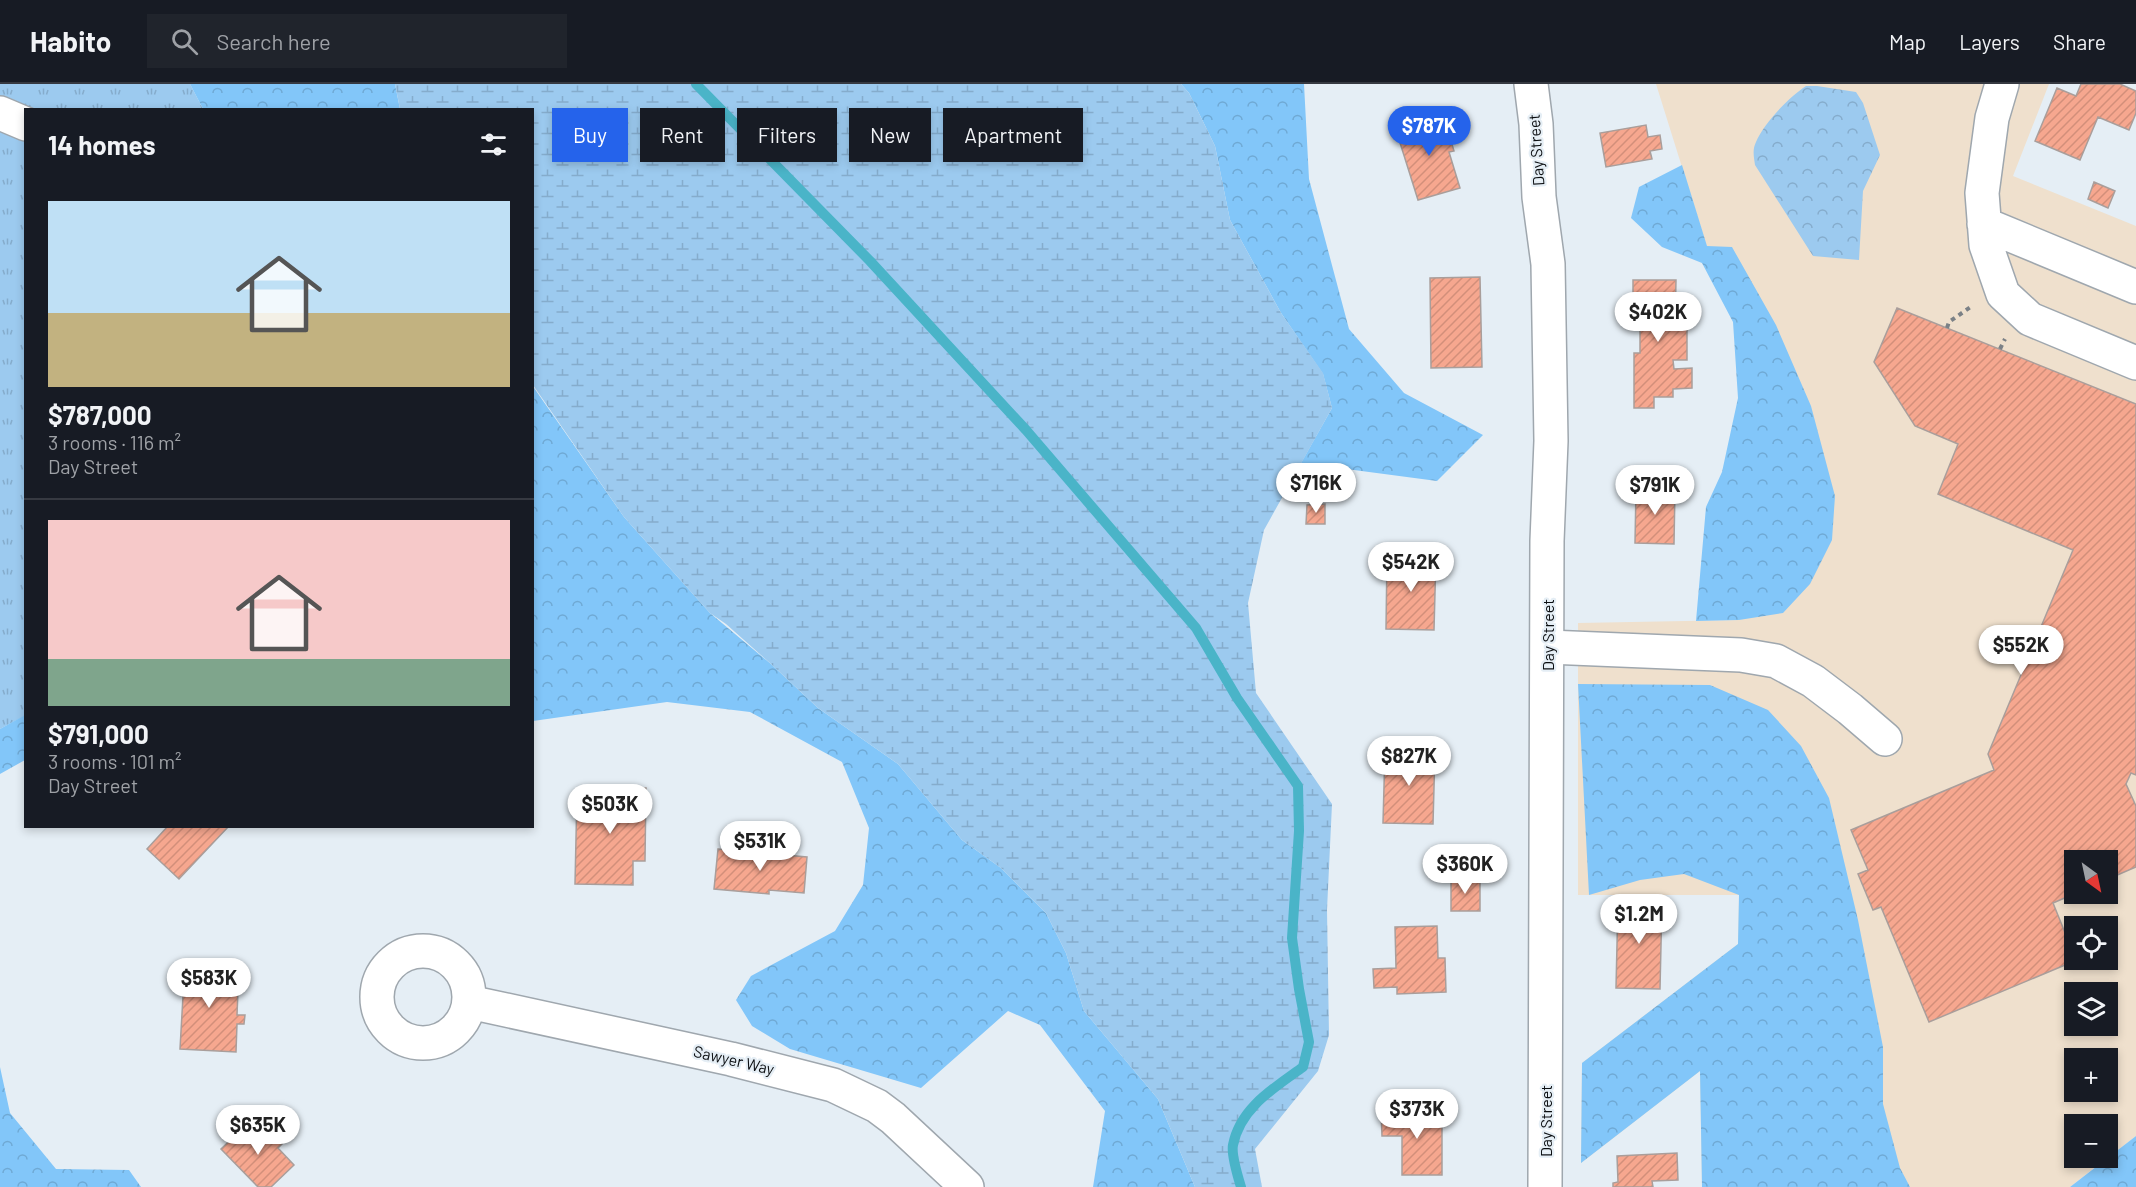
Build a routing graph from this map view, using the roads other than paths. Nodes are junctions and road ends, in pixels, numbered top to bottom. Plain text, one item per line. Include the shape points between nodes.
1 (1531, 84) edge
2 (2002, 84) edge
3 (0, 113) edge
4 (24, 123) edge
5 (1984, 224) junction
6 (2136, 287) edge
7 (2136, 363) edge
8 (1548, 647) junction
9 (1885, 739) dead end
10 (469, 1002) dead end
11 (967, 1187) edge
12 (1545, 1187) edge

1 - 8 main road, Day Street via 1548,264
2 - 5 main road via 1992,118 1982,193
3 - 4 main road
5 - 6 main road
5 - 7 main road via 1986,245 2003,294 2030,319
8 - 9 main road via 1741,655 1776,661 1813,681
8 - 12 main road, Day Street
10 - 11 main road, Sawyer Way via 668,1044 833,1085 893,1118

